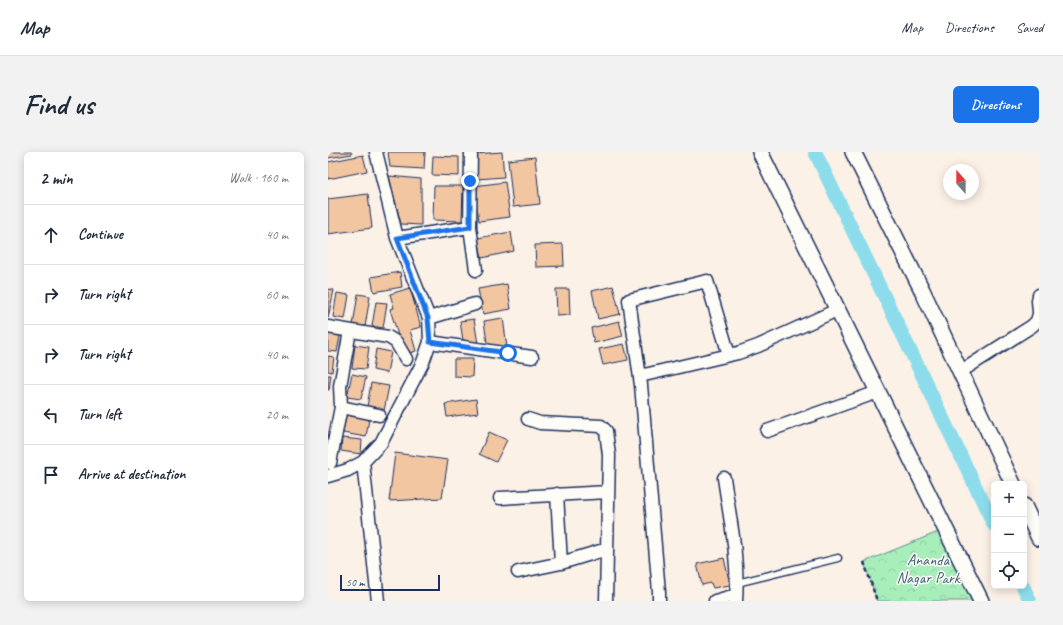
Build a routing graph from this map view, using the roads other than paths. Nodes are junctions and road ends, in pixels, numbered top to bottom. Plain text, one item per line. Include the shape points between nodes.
1 (376, 152) edge
2 (470, 152) edge
3 (760, 152) edge
4 (853, 152) edge
5 (470, 227) junction
6 (397, 238) junction
7 (476, 270) dead end
8 (1039, 295) edge
9 (475, 304) dead end
10 (838, 310) junction
11 (1039, 313) edge
12 (428, 318) junction
13 (328, 327) edge
14 (350, 331) junction
15 (430, 342) junction
16 (729, 355) junction
17 (532, 357) dead end
18 (406, 358) dead end
19 (960, 372) junction
20 (640, 376) junction
21 (878, 392) junction
22 (341, 407) junction
23 (380, 415) dead end
24 (528, 419) dead end
25 (767, 431) dead end
26 (363, 462) junction
27 (330, 464) dead end
28 (328, 476) edge
29 (724, 478) dead end
30 (1012, 481) edge
31 (608, 492) junction
32 (557, 494) junction
33 (500, 498) dead end
34 (1027, 512) edge
35 (1039, 538) edge
36 (607, 549) junction
37 (838, 558) dead end
38 (561, 563) junction
39 (518, 572) dead end
40 (737, 583) junction
41 (736, 598) edge
42 (378, 601) edge
43 (606, 601) edge
44 (659, 601) edge
45 (715, 601) edge
46 (981, 601) edge

1 - 6 street
2 - 5 street
3 - 10 street
4 - 19 street
5 - 6 street
5 - 7 street
6 - 12 street
8 - 11 street
9 - 12 street
10 - 16 street via 758,346
10 - 21 street
11 - 19 street via 1037,321 1032,326
12 - 15 street
13 - 14 street
14 - 18 street via 388,337 396,342
14 - 22 street via 340,386
15 - 17 street
15 - 26 street via 423,362 381,443
16 - 20 street
16 - 20 street via 707,281 628,300
19 - 30 street
20 - 44 street
21 - 25 street
21 - 46 street
22 - 23 street
22 - 27 street
24 - 31 street via 540,423 601,426 606,431 608,440
26 - 28 street
26 - 42 street
29 - 40 street
31 - 32 street
31 - 36 street
32 - 33 street
32 - 38 street
34 - 35 street
36 - 38 street
36 - 43 street
37 - 40 lane
38 - 39 street
40 - 41 street
41 - 45 street

